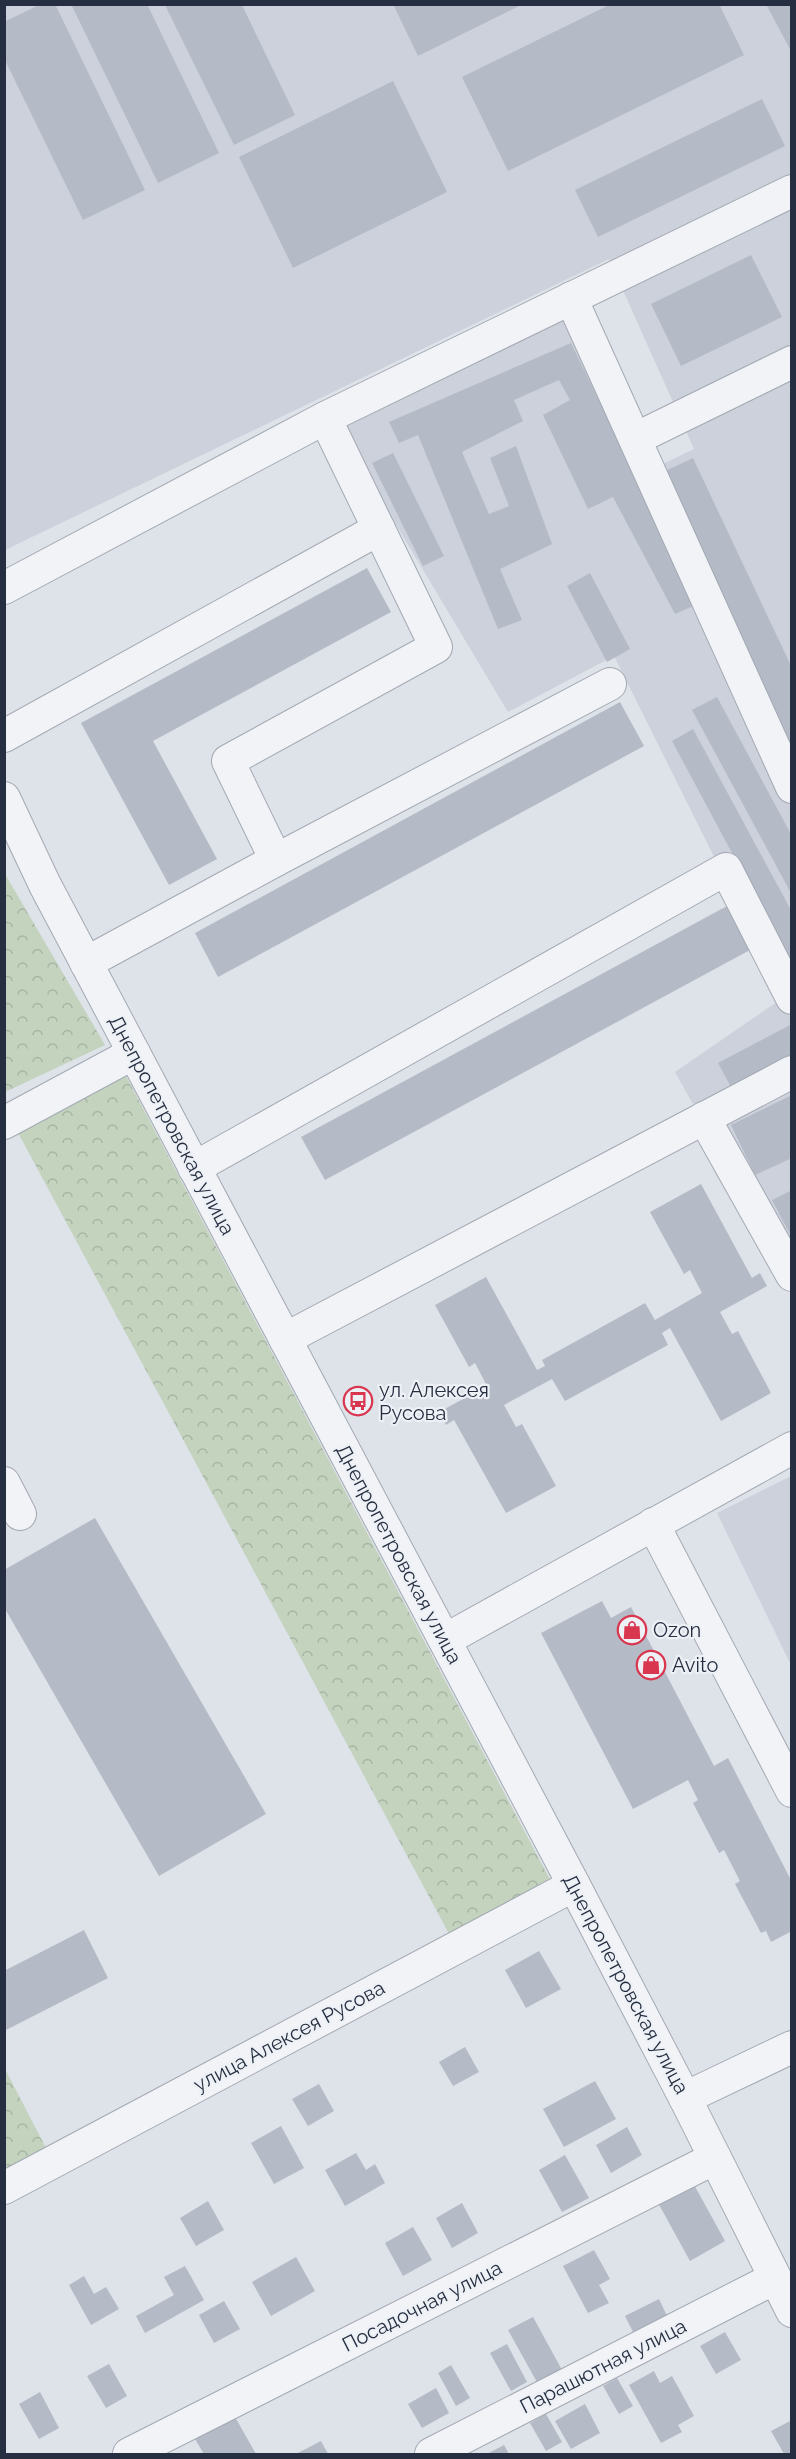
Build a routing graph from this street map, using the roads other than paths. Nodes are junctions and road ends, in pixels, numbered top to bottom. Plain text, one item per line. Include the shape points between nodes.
1 (792, 191) edge
2 (572, 298) junction
3 (792, 362) edge
4 (325, 418) junction
5 (635, 439) junction
6 (379, 529) junction
7 (4, 588) edge
8 (610, 684) dead end
9 (4, 736) edge
10 (792, 787) edge
11 (4, 798) edge
12 (276, 860) junction
13 (86, 963) junction
14 (792, 998) edge
15 (134, 1053) junction
16 (792, 1072) edge
17 (704, 1118) junction
18 (4, 1123) edge
19 (194, 1168) junction
20 (792, 1275) edge
21 (285, 1339) junction
22 (792, 1448) edge
23 (4, 1482) edge
24 (20, 1514) dead end
25 (653, 1524) junction
26 (445, 1640) junction
27 (792, 1791) edge
28 (574, 1885) junction
29 (792, 2047) edge
30 (685, 2098) junction
31 (715, 2158) junction
32 (4, 2188) edge
33 (775, 2278) junction
34 (792, 2312) edge
35 (129, 2454) edge
36 (431, 2454) edge

1 - 2 street
2 - 4 street
2 - 5 street
3 - 5 street
4 - 6 street
4 - 7 street
5 - 10 street
6 - 9 street
6 - 12 street via 436,647 228,761
8 - 12 street
11 - 13 street, Днепропетровская улица
12 - 13 street
13 - 15 street, Днепропетровская улица
14 - 19 street via 726,868
15 - 18 street
15 - 19 street, Днепропетровская улица
16 - 17 street
17 - 20 street
17 - 21 street
19 - 21 street, Днепропетровская улица
21 - 26 street, Днепропетровская улица
22 - 25 street
23 - 24 street
25 - 26 street
25 - 27 street
26 - 28 street, Днепропетровская улица
28 - 30 street, Днепропетровская улица
28 - 32 street, улица Алексея Русова
29 - 30 street
30 - 31 street, Днепропетровская улица
31 - 33 street, Днепропетровская улица
31 - 35 street, Посадочная улица
33 - 34 street, Днепропетровская улица
33 - 36 street, Парашютная улица

